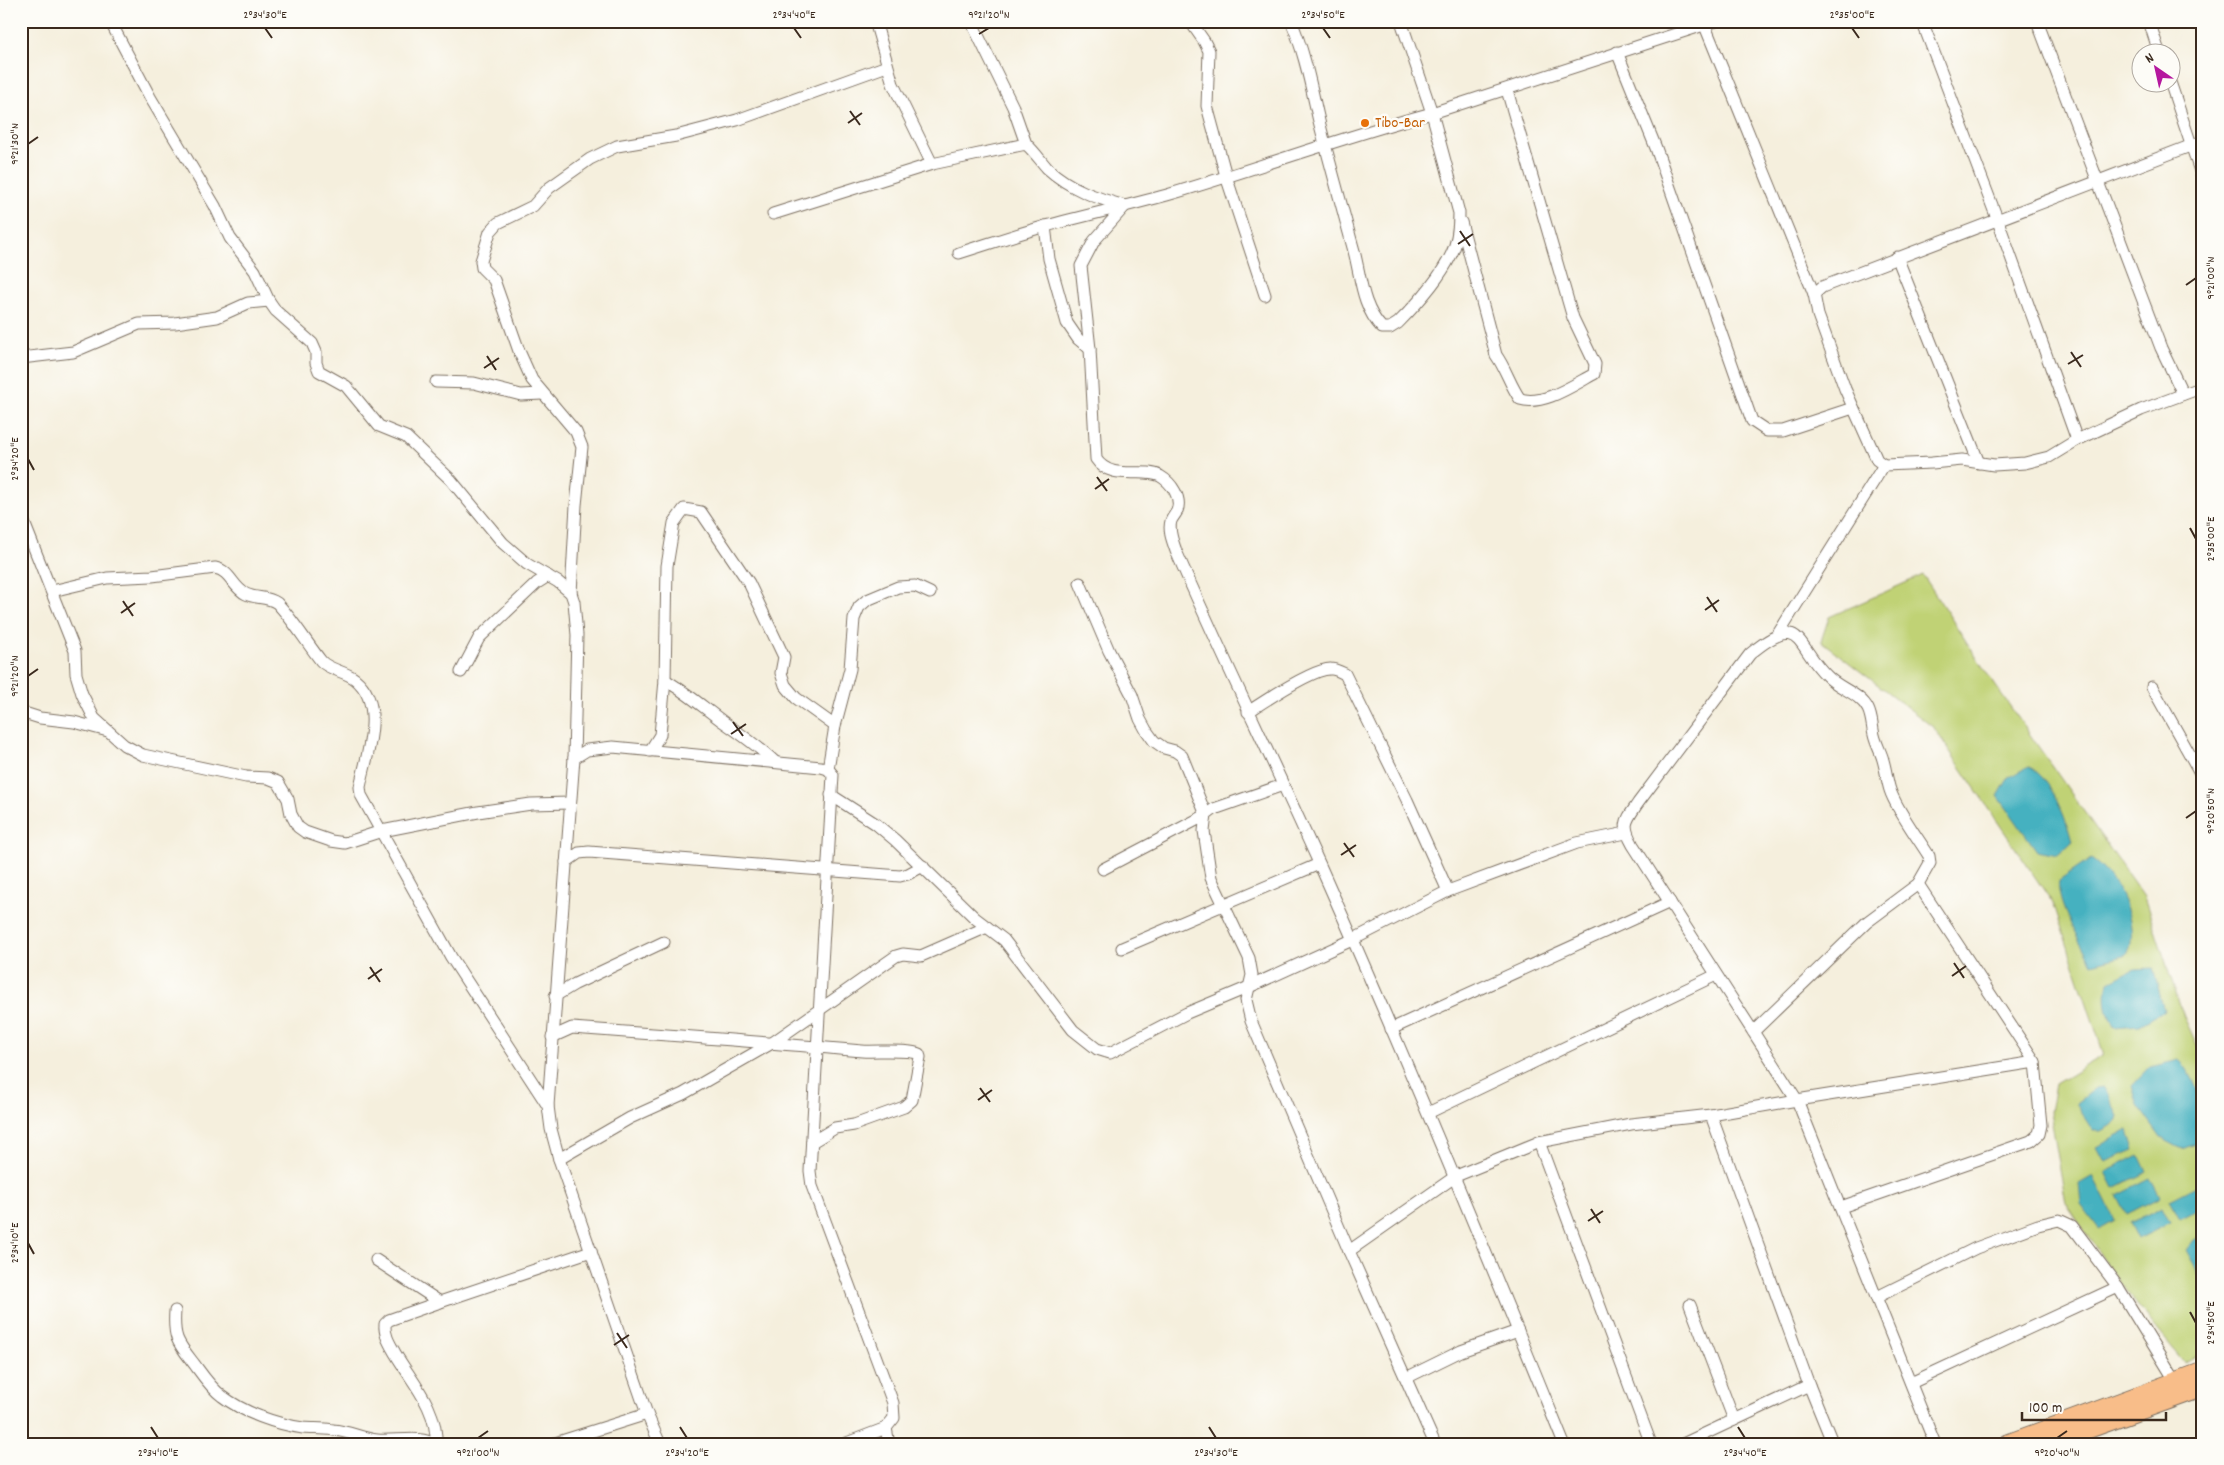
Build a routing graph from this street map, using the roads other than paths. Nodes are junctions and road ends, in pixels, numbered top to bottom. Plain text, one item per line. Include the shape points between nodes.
1 (110, 21) edge
2 (875, 21) edge
3 (971, 21) edge
4 (1190, 21) edge
5 (1291, 21) edge
6 (1402, 21) edge
7 (1716, 21) edge
8 (1922, 21) edge
9 (2037, 21) edge
10 (2149, 21) edge
11 (1704, 26) junction
12 (2156, 42) edge
13 (1617, 52) junction
14 (887, 66) junction
15 (1507, 90) junction
16 (2173, 92) edge
17 (1432, 113) junction
18 (2203, 141) edge
19 (1026, 144) junction
20 (1325, 144) junction
21 (2191, 145) junction
22 (932, 164) junction
23 (1226, 176) junction
24 (2099, 180) junction
25 (2203, 180) edge
26 (1125, 206) junction
27 (1459, 213) junction
28 (774, 214) dead end
29 (1998, 221) junction
30 (1044, 226) junction
31 (960, 253) dead end
32 (1897, 257) junction
33 (1814, 294) junction
34 (1265, 295) dead end
35 (269, 301) junction
36 (1090, 349) junction
37 (21, 358) edge
38 (436, 382) dead end
39 (2203, 387) edge
40 (542, 394) junction
41 (2183, 394) junction
42 (1853, 408) junction
43 (2077, 440) junction
44 (1979, 462) junction
45 (1884, 464) junction
46 (21, 515) edge
47 (548, 576) junction
48 (1080, 583) dead end
49 (52, 591) junction
50 (571, 593) junction
51 (930, 593) dead end
52 (1778, 634) junction
53 (461, 672) dead end
54 (665, 680) junction
55 (2152, 687) dead end
56 (21, 712) edge
57 (1248, 712) junction
58 (835, 726) junction
59 (110, 731) junction
60 (650, 751) junction
61 (574, 758) junction
62 (775, 762) junction
63 (828, 769) junction
64 (2203, 778) edge
65 (1283, 785) junction
66 (831, 794) junction
67 (570, 804) junction
68 (1206, 815) junction
69 (382, 831) junction
70 (1626, 833) junction
71 (566, 862) junction
72 (1319, 864) junction
73 (923, 866) junction
74 (1103, 869) dead end
75 (827, 871) junction
76 (1918, 884) junction
77 (1448, 891) junction
78 (1670, 902) junction
79 (1225, 904) junction
80 (986, 927) junction
81 (1352, 940) junction
82 (664, 942) dead end
83 (1122, 948) dead end
84 (1716, 975) junction
85 (1249, 988) junction
86 (555, 996) junction
87 (819, 1010) junction
88 (1391, 1029) junction
89 (1753, 1032) junction
90 (552, 1037) junction
91 (772, 1043) junction
92 (816, 1046) junction
93 (2035, 1062) junction
94 (1797, 1100) junction
95 (548, 1106) junction
96 (1428, 1113) junction
97 (1711, 1115) junction
98 (812, 1142) junction
99 (1539, 1142) junction
100 (559, 1159) junction
101 (1456, 1176) junction
102 (1841, 1207) junction
103 (1349, 1251) junction
104 (591, 1252) junction
105 (376, 1260) dead end
106 (2118, 1287) junction
107 (1877, 1297) junction
108 (440, 1302) junction
109 (1690, 1305) dead end
110 (175, 1311) dead end
111 (1518, 1331) junction
112 (2203, 1372) edge
113 (1406, 1378) junction
114 (2176, 1382) junction
115 (1911, 1383) junction
116 (1809, 1385) junction
117 (2203, 1387) edge
118 (647, 1414) junction
119 (1734, 1420) junction
120 (886, 1428) junction
121 (434, 1444) edge
122 (552, 1444) edge
123 (660, 1444) edge
124 (844, 1444) edge
125 (889, 1444) edge
126 (1435, 1444) edge
127 (1564, 1444) edge
128 (1651, 1444) edge
129 (1683, 1444) edge
130 (1833, 1444) edge
131 (1936, 1444) edge
132 (2008, 1444) edge
133 (2045, 1444) edge

1 - 35 street via 230,238 255,271
2 - 14 street
3 - 19 street via 1013,107
4 - 23 street via 1209,52 1207,106
5 - 20 street via 1304,54
6 - 17 street
7 - 11 street
8 - 29 street
9 - 24 street
10 - 12 street
11 - 13 street
11 - 33 street
13 - 15 street
13 - 42 street via 1656,148 1752,421 1767,431 1783,431
14 - 22 street
14 - 40 street via 737,120 676,136 617,146 590,159 548,188 533,206 494,226 481,261 482,268 494,280 519,351
15 - 17 street
15 - 27 street via 1573,318 1595,364 1594,374 1543,398 1520,400 1496,355
16 - 21 street
17 - 20 street
17 - 27 street
18 - 21 street
19 - 22 street
19 - 26 street via 1071,187
20 - 23 street
20 - 27 street via 1364,299 1382,328 1390,328 1408,314 1452,255 1459,230
21 - 24 street
21 - 25 street
22 - 28 street
23 - 26 street
23 - 34 street
24 - 29 street
24 - 41 street via 2161,348
26 - 30 street
26 - 36 street via 1094,241 1081,266
29 - 32 street
29 - 43 street
30 - 31 street
30 - 36 street via 1049,259 1067,323
32 - 33 street via 1822,287
32 - 44 street
33 - 42 street via 1818,315
35 - 37 street via 248,303 217,318 139,324 73,352
35 - 47 street via 312,343 319,371 346,386 379,426 406,437 451,480 503,543 527,564
36 - 57 street via 1096,460 1112,471 1159,475 1176,492 1179,503 1171,522 1171,534
38 - 40 street via 474,383 521,395
39 - 41 street
40 - 50 street via 576,432 582,448
41 - 43 street
42 - 45 street via 1878,460
43 - 44 street via 2049,457 1994,465
44 - 45 street
45 - 52 street
46 - 49 street
47 - 50 street
47 - 53 street via 479,638
48 - 68 street via 1140,719 1154,741 1182,756
49 - 59 street via 75,651 76,674 82,694 94,718
49 - 69 street via 107,578 215,568 228,574 246,595 277,603 322,663 349,674 365,687 370,696 370,736 360,787 361,795
50 - 61 street via 577,635
51 - 58 street via 915,586 898,587 867,600 859,608 854,619 850,669
52 - 70 street via 1750,654 1638,803 1625,823
52 - 76 street via 1797,637 1827,676 1863,701 1890,792 1929,856 1930,863
54 - 58 street via 667,566 674,523 678,514 688,509 701,512 749,584 784,657 782,673 785,684 796,698
54 - 60 street via 660,735
54 - 62 street via 754,742
55 - 64 street
56 - 59 street
57 - 65 street
57 - 77 street via 1321,670 1332,668 1345,674
58 - 63 street
59 - 69 street via 124,745 143,755 278,782 298,827 305,832 345,844
60 - 61 street via 599,747
60 - 62 street
61 - 67 street
62 - 63 street
63 - 66 street via 833,775
65 - 68 street via 1214,809
65 - 72 street
66 - 73 street via 876,824
66 - 75 street
67 - 69 street via 531,804 496,809
67 - 71 street
68 - 74 street
68 - 79 street via 1204,831 1211,878
69 - 95 street via 451,957
70 - 77 street via 1577,843
70 - 78 street
71 - 75 street via 579,853 589,852
71 - 86 street
72 - 79 street
72 - 81 street
73 - 75 street via 900,876
73 - 80 street
75 - 87 street
76 - 89 street via 1867,922
76 - 93 street
77 - 81 street
78 - 84 street
78 - 88 street
79 - 83 street
79 - 85 street via 1249,958 1252,975
80 - 85 street via 1004,940 1073,1030 1104,1052 1110,1053 1187,1013
80 - 87 street via 921,956 896,956
81 - 85 street
81 - 88 street
82 - 86 street
84 - 89 street
84 - 96 street
85 - 103 street via 1246,1000 1251,1021
86 - 90 street
87 - 91 street
87 - 92 street
88 - 96 street
89 - 94 street
90 - 91 street via 572,1028
90 - 95 street
91 - 92 street
91 - 100 street
92 - 98 street
92 - 98 street via 881,1053 916,1052 920,1057 912,1100 904,1107 854,1125 835,1128
93 - 94 street
93 - 102 street via 2041,1125 2039,1134 2031,1141
94 - 97 street
94 - 102 street
95 - 100 street
96 - 101 street
97 - 99 street via 1631,1124
97 - 116 street
98 - 120 street via 812,1186 893,1403 894,1418
99 - 101 street
99 - 128 street
100 - 104 street
101 - 103 street
101 - 111 street
102 - 107 street
103 - 113 street
104 - 108 street
104 - 118 street
105 - 108 street
106 - 107 street via 2072,1226 2060,1220 1976,1248
106 - 114 street
106 - 115 street
107 - 115 street
108 - 121 street via 385,1324 389,1343 426,1400 437,1430
109 - 119 street
110 - 121 street via 174,1334 179,1345 208,1382 240,1407 280,1424 333,1430 376,1440 420,1439
111 - 113 street via 1461,1351
111 - 127 street
112 - 114 main road
113 - 126 street
114 - 132 main road
115 - 131 street
116 - 119 street
116 - 130 street
117 - 133 main road
118 - 122 street
118 - 123 street
119 - 129 street
120 - 124 street
120 - 125 street

